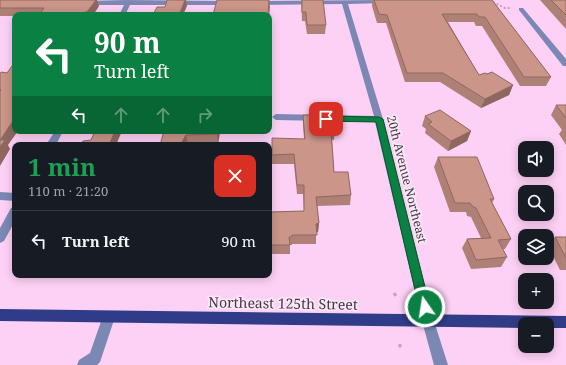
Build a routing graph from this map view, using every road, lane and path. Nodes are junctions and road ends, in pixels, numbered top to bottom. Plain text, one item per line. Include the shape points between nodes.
1 (129, 1) edge
2 (212, 1) edge
3 (344, 1) edge
4 (391, 2) edge
5 (492, 2) edge
6 (77, 3) edge
7 (235, 3) edge
8 (250, 3) edge
9 (521, 9) joint
10 (124, 12) edge
11 (566, 64) edge
12 (276, 117) dead end
13 (379, 119) junction
14 (0, 196) edge
15 (12, 196) edge
16 (12, 216) edge
17 (0, 238) edge
18 (394, 293) dead end
19 (397, 298) dead end
20 (0, 315) edge
21 (108, 316) junction
22 (428, 321) junction
23 (566, 322) edge
24 (400, 344) dead end
25 (400, 351) dead end
26 (84, 365) edge
27 (441, 365) edge

1 - 2 street
1 - 6 street
1 - 10 street
2 - 7 street
3 - 4 street
3 - 8 street
3 - 13 street, 20th Avenue Northeast
5 - 9 path via 504,8
9 - 11 street
12 - 13 street
13 - 22 street, 20th Avenue Northeast
14 - 15 street
16 - 17 street
18 - 19 path
20 - 21 main road, Northeast 125th Street
21 - 22 main road, Northeast 125th Street
21 - 26 street via 95,357
22 - 23 main road, Northeast 125th Street
22 - 27 street, 20th Avenue Northeast
24 - 25 path

